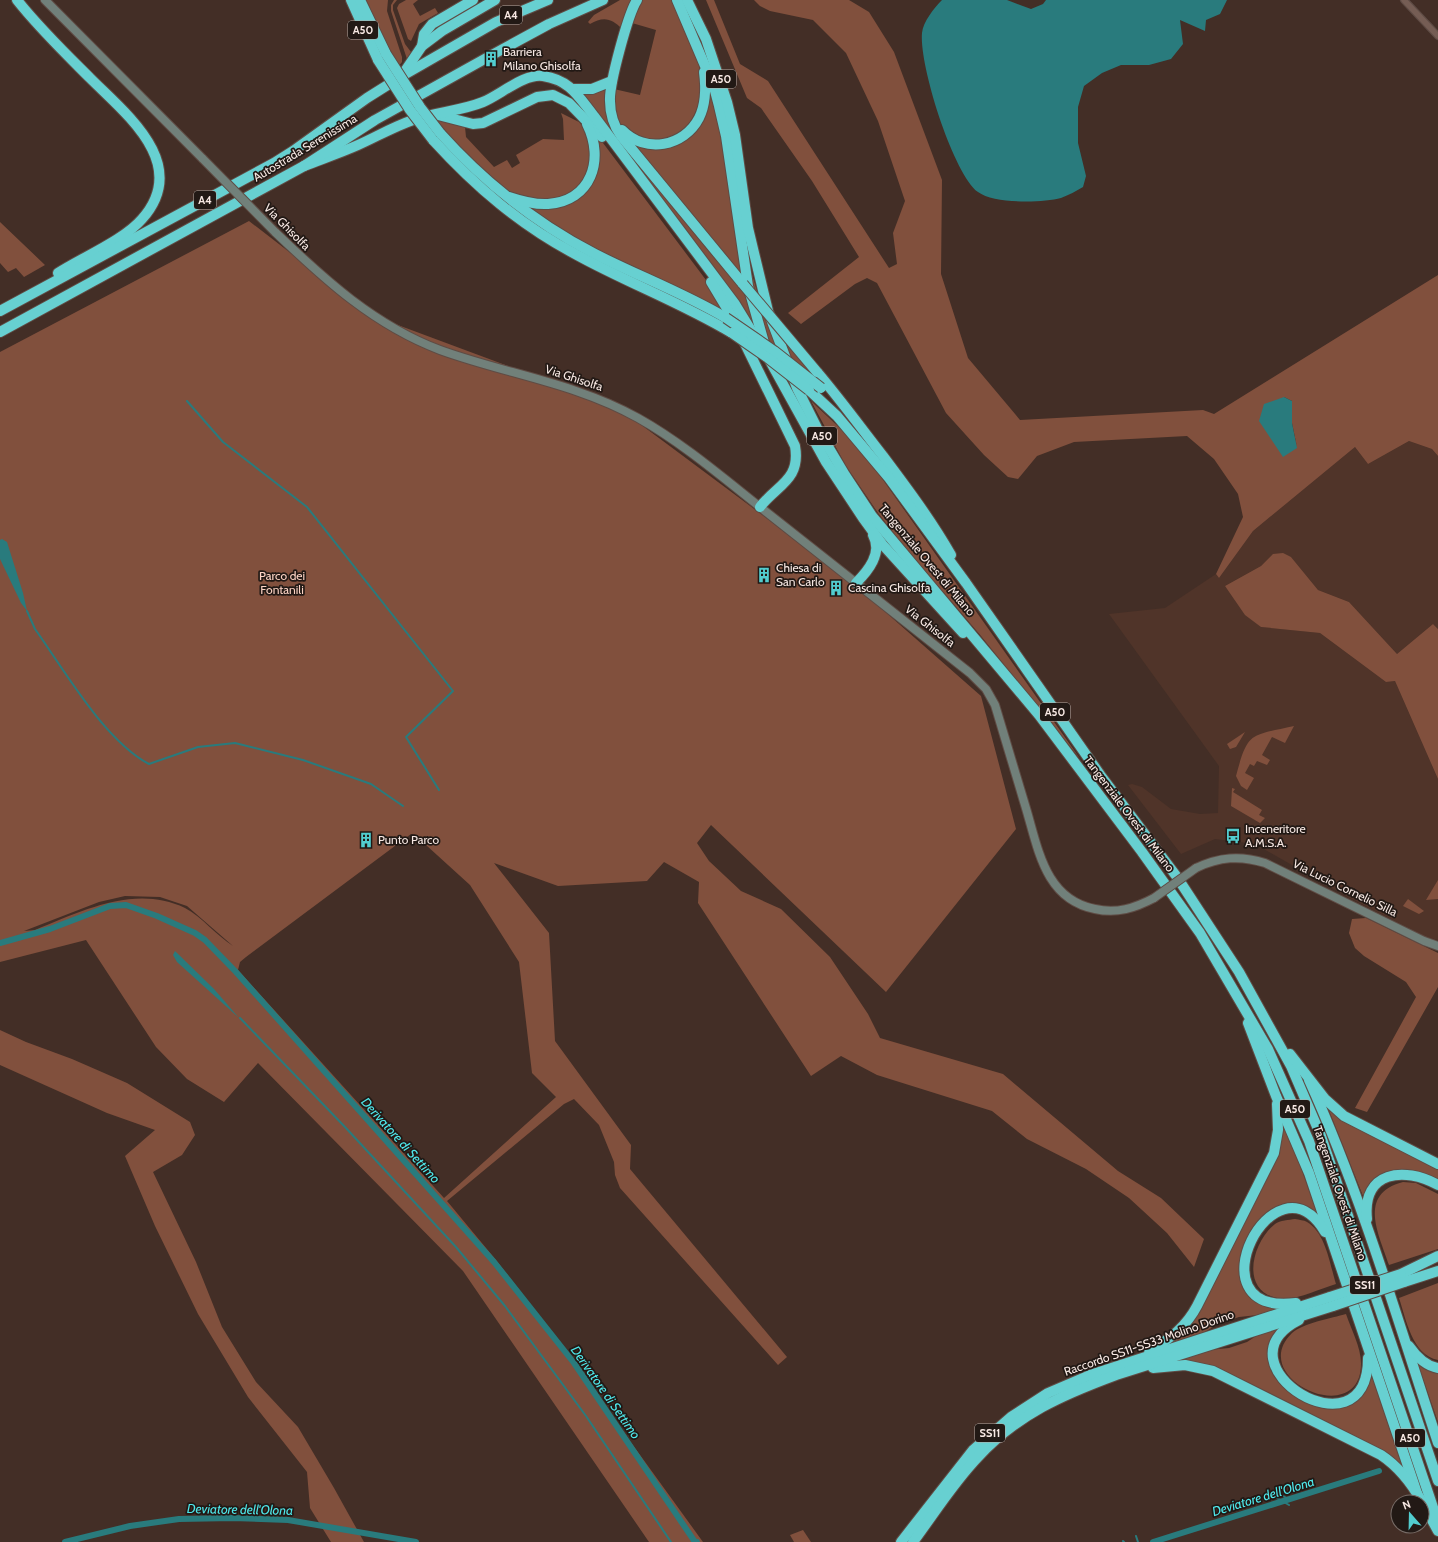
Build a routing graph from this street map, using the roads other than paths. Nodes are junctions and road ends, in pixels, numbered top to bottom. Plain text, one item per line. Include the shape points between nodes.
1 (17, 0) edge
2 (45, 0) edge
3 (350, 0) edge
4 (474, 0) edge
5 (495, 0) edge
6 (548, 0) edge
7 (603, 0) edge
8 (638, 0) edge
9 (677, 0) edge
10 (687, 0) edge
11 (1404, 0) edge
12 (361, 2) edge
13 (1438, 36) edge
14 (422, 46) junction
15 (382, 57) junction
16 (702, 59) junction
17 (402, 76) junction
18 (612, 81) junction
19 (572, 89) junction
20 (432, 114) junction
21 (586, 121) junction
22 (614, 122) junction
23 (437, 136) junction
24 (304, 166) junction
25 (503, 196) junction
26 (2, 311) edge
27 (0, 332) edge
28 (770, 361) junction
29 (862, 429) junction
30 (760, 507) junction
31 (863, 518) junction
32 (966, 583) junction
33 (856, 584) junction
34 (996, 664) junction
35 (1034, 833) joint
36 (1438, 946) edge
37 (1235, 992) junction
38 (1275, 1035) junction
39 (1310, 1080) junction
40 (1276, 1096) junction
41 (1438, 1164) edge
42 (1438, 1185) edge
43 (1367, 1227) junction
44 (1330, 1240) junction
45 (1438, 1256) edge
46 (1438, 1262) edge
47 (1438, 1271) edge
48 (1438, 1275) edge
49 (1402, 1278) junction
50 (1331, 1301) junction
51 (1404, 1338) junction
52 (1368, 1350) junction
53 (1438, 1368) edge
54 (1114, 1371) junction
55 (1438, 1443) edge
56 (1438, 1481) edge
57 (1416, 1494) edge
58 (1418, 1494) edge
59 (1430, 1517) edge
60 (1438, 1522) edge
61 (1438, 1531) edge
62 (901, 1542) edge
63 (913, 1542) edge

1 - 26 highway via 64,52 142,130 156,158 159,179 151,207 134,228 80,259
2 - 30 street, Via Ghisolfa, bridge via 275,232 344,295 388,325 424,343 575,389 616,406 656,428
3 - 15 highway, A50
4 - 14 highway via 432,24 424,34
5 - 14 highway via 442,31
6 - 17 highway, Autostrada Serenissima / A4 via 496,22
7 - 24 highway, Autostrada Serenissima / A4 via 549,24 417,96
8 - 18 highway via 629,19
9 - 16 highway
10 - 34 highway, Tangenziale Ovest di Milano / A50 via 706,39 732,120 748,228 765,299 797,388 817,428 872,516
11 - 13 street
12 - 15 highway
14 - 17 highway
15 - 23 highway, A50, bridge via 410,110
16 - 22 highway via 705,82 702,108 695,124 683,135 665,144 648,144 630,137
16 - 28 highway via 719,106 726,136 748,286
17 - 26 highway, Autostrada Serenissima / A4 via 274,163
18 - 19 highway via 592,89
18 - 22 highway via 609,103
19 - 20 highway via 559,80 541,76 529,78 467,108
19 - 28 highway via 735,304
20 - 21 highway via 473,124 483,123 530,99 547,94 562,98
20 - 24 highway via 397,126 358,145
21 - 25 highway via 591,133 595,158 591,177 581,190 568,199 548,204
21 - 30 highway via 595,128 721,297 791,434 797,453 796,468 787,481
22 - 29 highway, bridge via 621,136 846,406
23 - 25 highway
23 - 32 highway, Tangenziale Ovest di Milano / A50, bridge via 487,194 537,232 582,258 685,306 732,333 809,390 866,448
24 - 27 highway, Autostrada Serenissima / A4
25 - 29 highway, bridge via 575,243 726,318 821,388
28 - 31 highway via 826,462
29 - 32 highway via 928,517
30 - 33 street, Via Ghisolfa
31 - 33 highway via 876,542 876,550 870,567
31 - 34 highway via 882,544 945,615 970,642
32 - 38 highway, Tangenziale Ovest di Milano / A50 via 1044,697 1177,877 1213,930
33 - 35 street, Via Ghisolfa via 970,673 986,689 994,705
34 - 37 highway, Tangenziale Ovest di Milano / A50 via 1039,716 1142,852 1200,933
35 - 36 street, Via Lucio Cornelio Silla, bridge via 1039,853 1051,878 1067,897 1077,904 1114,911 1135,907 1154,898 1196,868 1216,860 1250,858
37 - 40 highway
37 - 60 highway, Tangenziale Ovest di Milano / A50 via 1268,1049 1309,1141
38 - 39 highway
38 - 56 highway, Tangenziale Ovest di Milano / A50 via 1323,1143
39 - 41 highway via 1344,1116
39 - 43 highway
40 - 44 highway via 1309,1173
40 - 54 highway via 1278,1130 1274,1153 1192,1316 1165,1342
42 - 43 highway via 1409,1174 1398,1174 1381,1181 1369,1195
43 - 51 highway
44 - 50 highway via 1320,1224 1307,1213 1292,1209 1282,1210 1259,1226 1248,1248 1244,1268 1248,1285 1266,1301 1284,1304
44 - 52 highway
45 - 49 highway
46 - 49 highway, Raccordo SS11-SS33 Molino Dorino / SS11
47 - 49 highway, Raccordo SS11-SS33 Molino Dorino / SS11
48 - 49 highway
49 - 50 highway, Raccordo SS11-SS33 Molino Dorino / SS11, bridge
50 - 52 highway via 1280,1334 1274,1352 1274,1363 1282,1380 1298,1394 1316,1401 1325,1404 1343,1402 1357,1394 1362,1387 1368,1367
50 - 54 highway, Raccordo SS11-SS33 Molino Dorino / SS11
51 - 53 highway via 1420,1359
51 - 55 highway
52 - 58 highway
54 - 57 highway via 1185,1365 1212,1371 1381,1455 1397,1467
54 - 62 highway, Raccordo SS11-SS33 Molino Dorino / SS11 via 1071,1382 1048,1393 996,1428 964,1460
54 - 63 highway, Raccordo SS11-SS33 Molino Dorino / SS11 via 1047,1403 1002,1434 965,1471
59 - 61 highway

